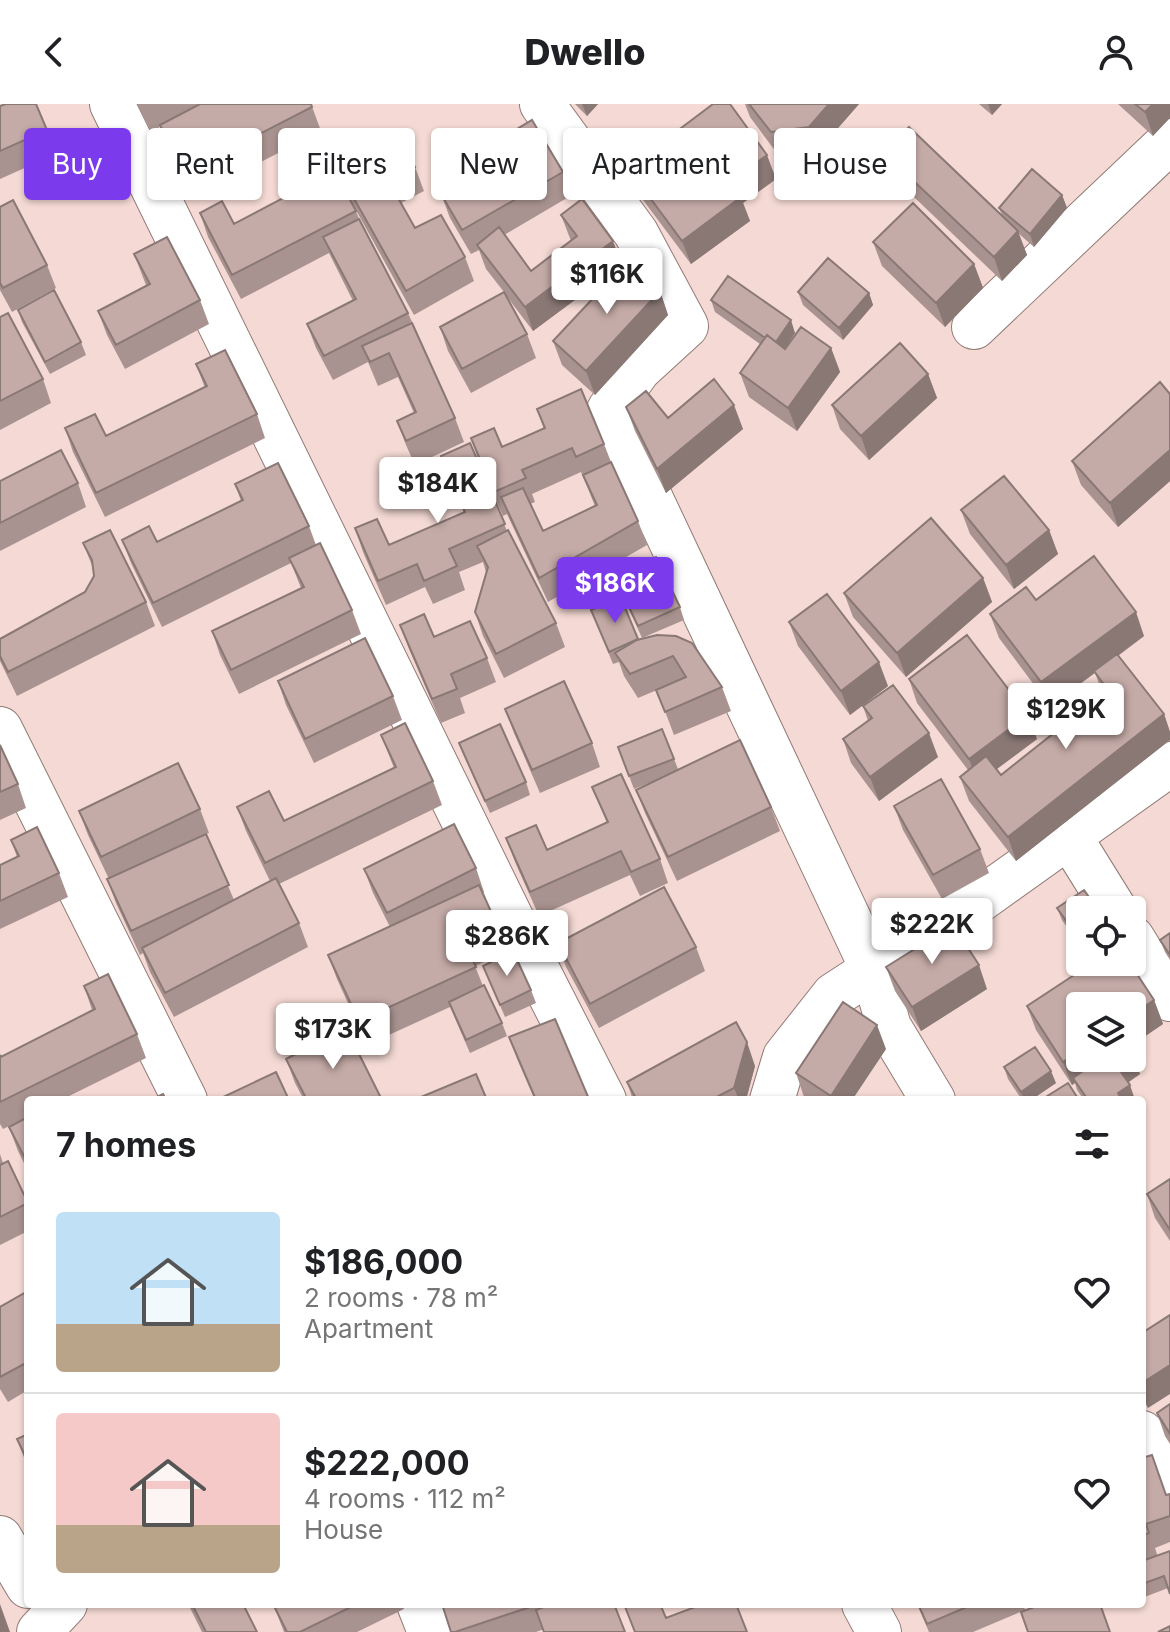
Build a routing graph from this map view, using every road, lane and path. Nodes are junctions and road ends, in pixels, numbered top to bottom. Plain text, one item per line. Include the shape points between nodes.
1 (112, 104) edge
2 (542, 104) edge
3 (1170, 141) edge
4 (974, 327) dead end
5 (0, 729) edge
6 (1170, 764) edge
7 (1069, 836) junction
8 (1106, 896) edge
9 (1146, 960) edge
10 (873, 970) junction
11 (1170, 999) edge
12 (183, 1096) edge
13 (602, 1096) edge
14 (773, 1096) edge
15 (931, 1096) edge
16 (1146, 1439) edge
17 (1170, 1476) edge
18 (0, 1538) edge
19 (24, 1577) edge
20 (421, 1608) edge
21 (866, 1608) edge
22 (430, 1632) edge
23 (879, 1632) edge

1 - 13 street
2 - 10 street via 636,233 686,326 639,369 609,410
3 - 4 street
5 - 12 street
6 - 7 street
7 - 8 street
7 - 10 street
9 - 11 street
10 - 14 street via 834,995 785,1057
10 - 15 street via 889,1027
16 - 17 street
18 - 19 street
20 - 22 street
21 - 23 street

